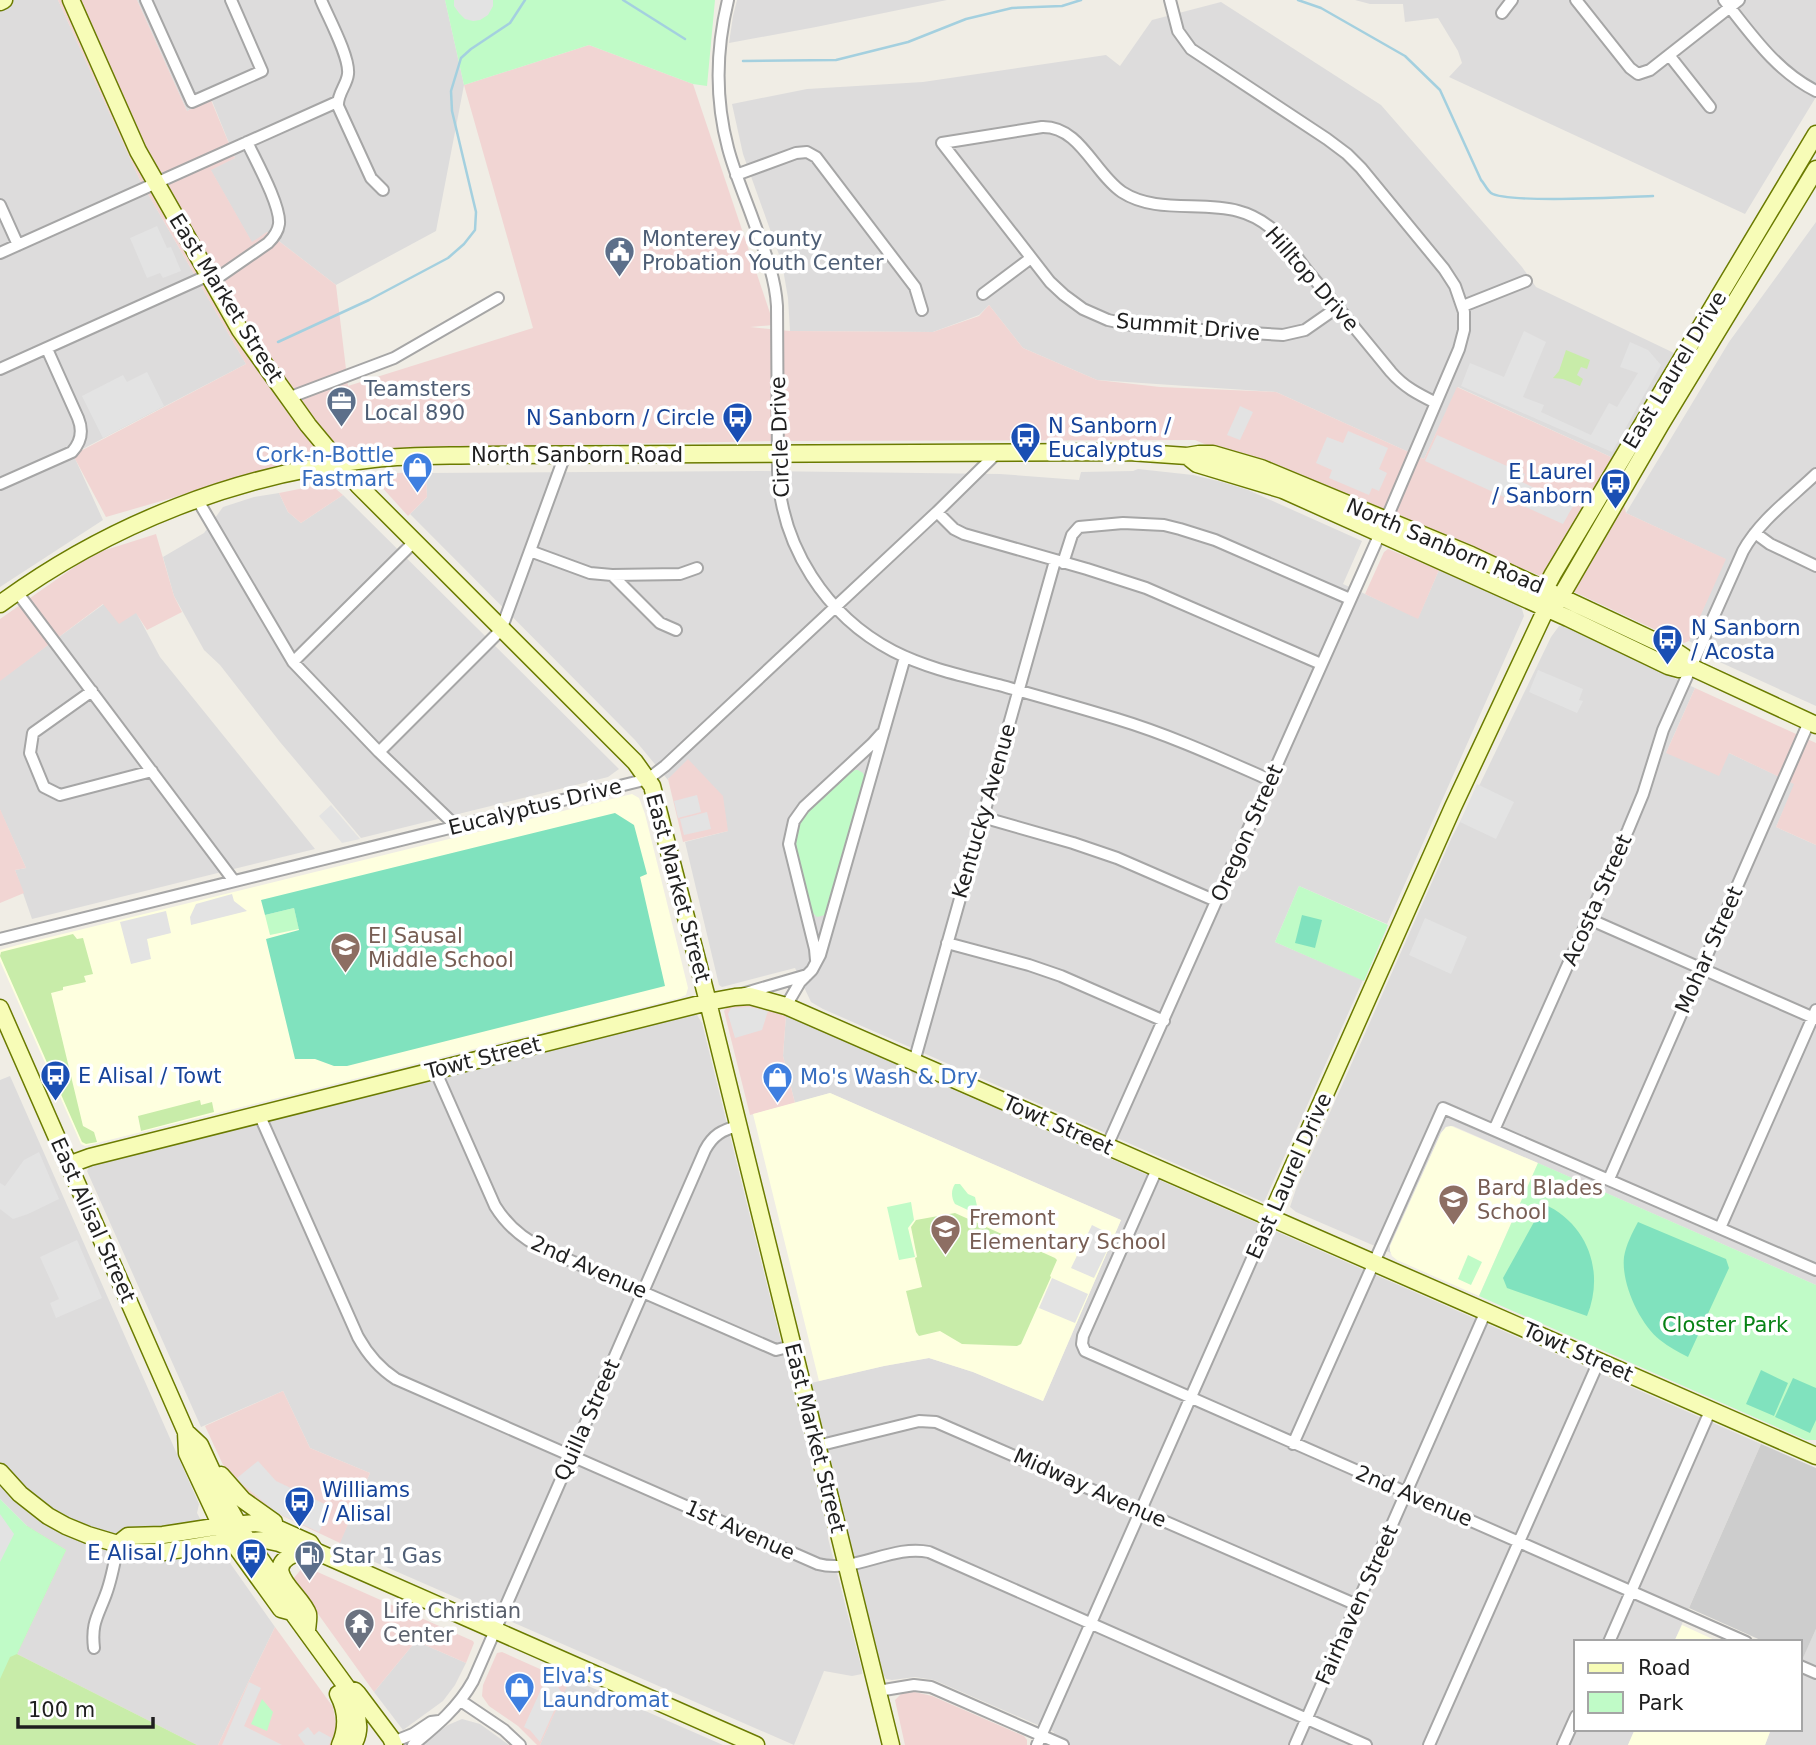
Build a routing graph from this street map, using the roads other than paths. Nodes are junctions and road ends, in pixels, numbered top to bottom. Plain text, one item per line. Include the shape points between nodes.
1 (71, 0) edge
2 (146, 0) edge
3 (231, 0) edge
4 (321, 0) edge
5 (729, 0) edge
6 (1170, 0) edge
7 (1512, 0) edge
8 (1576, 0) edge
9 (1731, 2) edge
10 (1502, 13) dead end
11 (1670, 55) junction
12 (1816, 92) edge
13 (337, 102) junction
14 (1710, 107) dead end
15 (1816, 134) edge
16 (247, 142) junction
17 (942, 143) joint
18 (1816, 169) edge
19 (736, 175) junction
20 (156, 183) junction
21 (383, 190) dead end
22 (0, 205) edge
23 (18, 244) junction
24 (0, 253) edge
25 (1031, 258) junction
26 (211, 278) junction
27 (1526, 281) dead end
28 (982, 295) dead end
29 (498, 298) dead end
30 (1463, 306) junction
31 (1338, 307) junction
32 (922, 310) dead end
33 (47, 349) junction
34 (0, 369) edge
35 (288, 398) junction
36 (1436, 403) junction
37 (997, 453) junction
38 (565, 455) junction
39 (778, 455) junction
40 (338, 464) junction
41 (1816, 474) edge
42 (0, 484) edge
43 (197, 499) junction
44 (937, 512) junction
45 (1383, 527) junction
46 (1755, 533) junction
47 (414, 542) junction
48 (530, 551) junction
49 (1059, 562) junction
50 (1816, 566) edge
51 (697, 568) dead end
52 (612, 575) junction
53 (1545, 589) junction
54 (17, 592) junction
55 (1561, 596) junction
56 (1350, 599) junction
57 (0, 604) edge
58 (836, 607) junction
59 (1546, 609) junction
60 (501, 630) junction
61 (676, 631) dead end
62 (905, 657) junction
63 (293, 662) junction
64 (1321, 664) junction
65 (1692, 667) junction
66 (1018, 690) junction
67 (92, 691) junction
68 (1812, 724) edge
69 (884, 728) junction
70 (379, 752) junction
71 (845, 769) junction
72 (152, 771) junction
73 (648, 779) junction
74 (1270, 780) junction
75 (869, 786) junction
76 (982, 817) junction
77 (456, 827) junction
78 (234, 881) junction
79 (1216, 901) junction
80 (805, 910) junction
81 (833, 912) junction
82 (1589, 919) junction
83 (0, 939) edge
84 (947, 943) junction
85 (815, 964) junction
86 (1701, 968) junction
87 (807, 975) junction
88 (726, 998) junction
89 (708, 1002) junction
90 (786, 1006) junction
91 (0, 1008) edge
92 (1815, 1016) edge
93 (1164, 1021) junction
94 (914, 1062) junction
95 (435, 1070) junction
96 (260, 1114) junction
97 (738, 1126) junction
98 (1494, 1130) junction
99 (1107, 1146) junction
100 (68, 1165) junction
101 (1157, 1169) junction
102 (1609, 1179) junction
103 (1270, 1218) junction
104 (1720, 1228) junction
105 (1374, 1262) junction
106 (1816, 1270) edge
107 (644, 1292) junction
108 (1486, 1311) junction
109 (792, 1346) junction
110 (1598, 1361) junction
111 (1191, 1399) junction
112 (1711, 1409) junction
113 (186, 1432) junction
114 (1293, 1444) junction
115 (200, 1445) junction
116 (817, 1446) junction
117 (572, 1456) junction
118 (1816, 1456) edge
119 (0, 1472) edge
120 (1406, 1493) junction
121 (1141, 1511) junction
122 (229, 1525) junction
123 (287, 1532) junction
124 (239, 1541) junction
125 (1519, 1541) junction
126 (118, 1544) junction
127 (307, 1552) junction
128 (846, 1565) junction
129 (1631, 1591) junction
130 (1357, 1605) junction
131 (1091, 1624) junction
132 (495, 1629) junction
133 (307, 1632) junction
134 (1610, 1640) edge
135 (1741, 1640) edge
136 (94, 1648) dead end
137 (325, 1657) junction
138 (348, 1689) junction
139 (878, 1690) junction
140 (461, 1701) junction
141 (1307, 1719) junction
142 (1574, 1720) edge
143 (439, 1721) junction
144 (1039, 1740) edge
145 (393, 1742) edge
146 (889, 1742) edge
147 (350, 1743) edge
148 (413, 1745) edge
149 (520, 1745) edge
150 (756, 1745) edge
151 (1063, 1745) edge
152 (1295, 1745) edge
153 (1366, 1745) edge
154 (1429, 1745) edge
155 (1563, 1745) edge

1 - 20 main road, East Market Street
2 - 3 street via 192,102 262,71
4 - 13 street via 349,69
5 - 19 street, Circle Drive via 718,88
6 - 30 street via 1178,31 1191,49 1326,138 1362,168 1444,269
7 - 10 street
8 - 11 street via 1636,73 1650,70
9 - 11 street
9 - 12 street via 1778,65
11 - 14 street
13 - 16 street
13 - 21 street via 371,178
15 - 53 main road, East Laurel Drive
16 - 20 street
16 - 26 street via 278,212 279,228 268,243
17 - 25 street, Summit Drive
17 - 31 street, Hilltop Drive via 1042,127 1059,129 1109,182 1128,195 1152,203 1233,210 1263,222
18 - 55 main road, East Laurel Drive
19 - 32 street via 796,153 816,157 915,287
19 - 39 street, Circle Drive via 776,291
20 - 23 street
20 - 26 main road, East Market Street
22 - 23 street
23 - 24 street
25 - 28 street
25 - 31 street, Summit Drive via 1056,288 1083,309 1136,326 1283,335 1305,330
26 - 33 street
26 - 35 main road, East Market Street via 240,330
27 - 30 street
29 - 35 street via 394,358
30 - 36 street, Oregon Street via 1462,339
31 - 36 street, Hilltop Drive via 1398,381
33 - 34 street
33 - 42 street via 81,425 81,437 72,452
35 - 40 main road, East Market Street
36 - 45 street, Oregon Street
37 - 39 main road, North Sanborn Road
37 - 44 street, Eucalyptus Drive
37 - 45 main road, North Sanborn Road via 1187,456 1197,464
38 - 39 main road, North Sanborn Road
38 - 40 main road, North Sanborn Road via 408,456
38 - 48 street
39 - 58 street, Circle Drive via 780,494 794,545 814,581
40 - 43 main road, North Sanborn Road
40 - 47 main road, East Market Street
41 - 46 street, Acosta Street
43 - 54 main road, North Sanborn Road via 87,548
43 - 63 street
44 - 49 street via 964,534
44 - 58 street, Eucalyptus Drive
45 - 53 main road, North Sanborn Road
45 - 56 street, Oregon Street
45 - 59 main road, North Sanborn Road
46 - 50 street
46 - 65 street, Acosta Street
47 - 60 main road, East Market Street
47 - 63 street
48 - 52 street via 590,573
48 - 60 street
49 - 56 street, Kentucky Avenue via 1079,527 1149,523 1215,540
49 - 64 street via 1163,595
49 - 66 street, Kentucky Avenue
51 - 52 street via 680,574
52 - 61 street via 660,623
53 - 55 main road, North Sanborn Road
53 - 59 main road, East Laurel Drive
54 - 57 main road, North Sanborn Road
54 - 67 street
55 - 59 main road, East Laurel Drive
55 - 65 main road, North Sanborn Road via 1672,649
56 - 64 street, Oregon Street
58 - 62 street, Circle Drive via 868,636
58 - 73 street, Eucalyptus Drive
59 - 65 main road, North Sanborn Road via 1668,666
59 - 103 main road, East Laurel Drive
60 - 70 street
60 - 73 main road, East Market Street
62 - 66 street, Circle Drive
62 - 69 street
63 - 70 street
64 - 74 street, Oregon Street
65 - 68 main road, North Sanborn Road
65 - 82 street, Acosta Street
66 - 74 street, Circle Drive via 1157,732
66 - 76 street, Kentucky Avenue
67 - 72 street
67 - 72 street via 33,733 30,753 44,787 60,795
68 - 86 street, Mohar Street
69 - 71 street
69 - 75 street
70 - 77 street
71 - 75 street via 863,768
71 - 80 street via 804,807 792,826 790,848
72 - 78 street
73 - 77 street, Eucalyptus Drive
73 - 89 main road, East Market Street
74 - 79 street, Oregon Street
75 - 81 street
76 - 79 street via 1117,858
76 - 84 street, Kentucky Avenue
77 - 78 street, Eucalyptus Drive
78 - 83 street, Eucalyptus Drive
79 - 93 street, Oregon Street
80 - 81 street via 817,921
80 - 85 street
81 - 85 street
82 - 86 street
82 - 98 street, Acosta Street
84 - 93 street via 1061,976
84 - 94 street, Kentucky Avenue
85 - 87 street
86 - 92 street
86 - 102 street, Mohar Street
87 - 88 street
87 - 90 street
88 - 89 main road, Towt Street
88 - 90 main road, Towt Street via 759,997
89 - 95 main road, Towt Street
89 - 97 main road, East Market Street
90 - 94 main road, Towt Street
91 - 100 main road, East Alisal Street
92 - 104 street
93 - 99 street, Oregon Street
94 - 99 main road, Towt Street
95 - 96 main road, Towt Street
95 - 107 street, 2nd Avenue via 495,1206 508,1224 537,1246
96 - 100 main road, Towt Street
96 - 117 street, 1st Avenue via 358,1337 373,1361 397,1379
97 - 107 street, Quilla Street via 718,1133 708,1144
97 - 109 main road, East Market Street
98 - 102 street
98 - 105 street via 1443,1108
99 - 101 main road, Towt Street
100 - 113 main road, East Alisal Street
101 - 103 main road, Towt Street
101 - 111 street, 2nd Avenue via 1083,1336 1083,1348
102 - 104 street
103 - 105 main road, Towt Street
103 - 111 street, East Laurel Drive
104 - 106 street
105 - 108 main road, Towt Street
105 - 114 street
107 - 109 street, 2nd Avenue via 776,1350
107 - 117 street, Quilla Street
108 - 110 main road, Towt Street
108 - 120 street, Fairhaven Street
109 - 116 main road, East Market Street
110 - 112 main road, Towt Street
110 - 125 street
111 - 114 street, 2nd Avenue
111 - 121 street, East Laurel Drive
112 - 118 main road, Towt Street
112 - 129 street
113 - 115 main road, East Alisal Street
113 - 122 main road, East Alisal Street via 187,1452
114 - 120 street, 2nd Avenue
115 - 122 main road, East Alisal Street
115 - 123 main road via 237,1495
116 - 121 street, Midway Avenue via 931,1421
116 - 128 main road, East Market Street
117 - 128 street, 1st Avenue via 818,1564
117 - 132 street, Quilla Street
119 - 126 main road via 47,1516
120 - 125 street, 2nd Avenue
120 - 130 street, Fairhaven Street
121 - 130 street, Midway Avenue
121 - 131 street, East Laurel Drive
122 - 123 main road via 259,1523
122 - 124 main road, East Alisal Street
122 - 126 main road via 128,1536
123 - 127 main road via 310,1543
124 - 126 main road via 150,1553 127,1551
124 - 127 main road via 273,1541
124 - 133 main road, East Alisal Street via 281,1609 292,1612
125 - 129 street, 2nd Avenue
125 - 154 street
126 - 136 street via 107,1593 94,1624
127 - 132 main road
127 - 133 main road via 286,1559 280,1571 307,1614
128 - 131 street, 1st Avenue via 906,1551 929,1552
128 - 139 main road, East Market Street
129 - 134 street
129 - 135 street, 2nd Avenue
130 - 141 street, Fairhaven Street
131 - 141 street, 1st Avenue
131 - 144 street, East Laurel Drive
132 - 140 street, Quilla Street
132 - 150 main road
133 - 137 main road, East Alisal Street
137 - 138 main road, East Alisal Street
137 - 147 main road via 326,1676 342,1702
138 - 145 main road, East Alisal Street via 355,1691
138 - 147 main road, East Alisal Street via 346,1696 358,1717 358,1730
139 - 144 street via 931,1687
139 - 146 main road, East Market Street
140 - 143 street, Quilla Street
140 - 149 street
141 - 152 street, Fairhaven Street
141 - 153 street, 1st Avenue
142 - 155 street
143 - 145 street, Quilla Street
143 - 148 street, Quilla Street
144 - 151 street
145 - 147 main road via 369,1734

